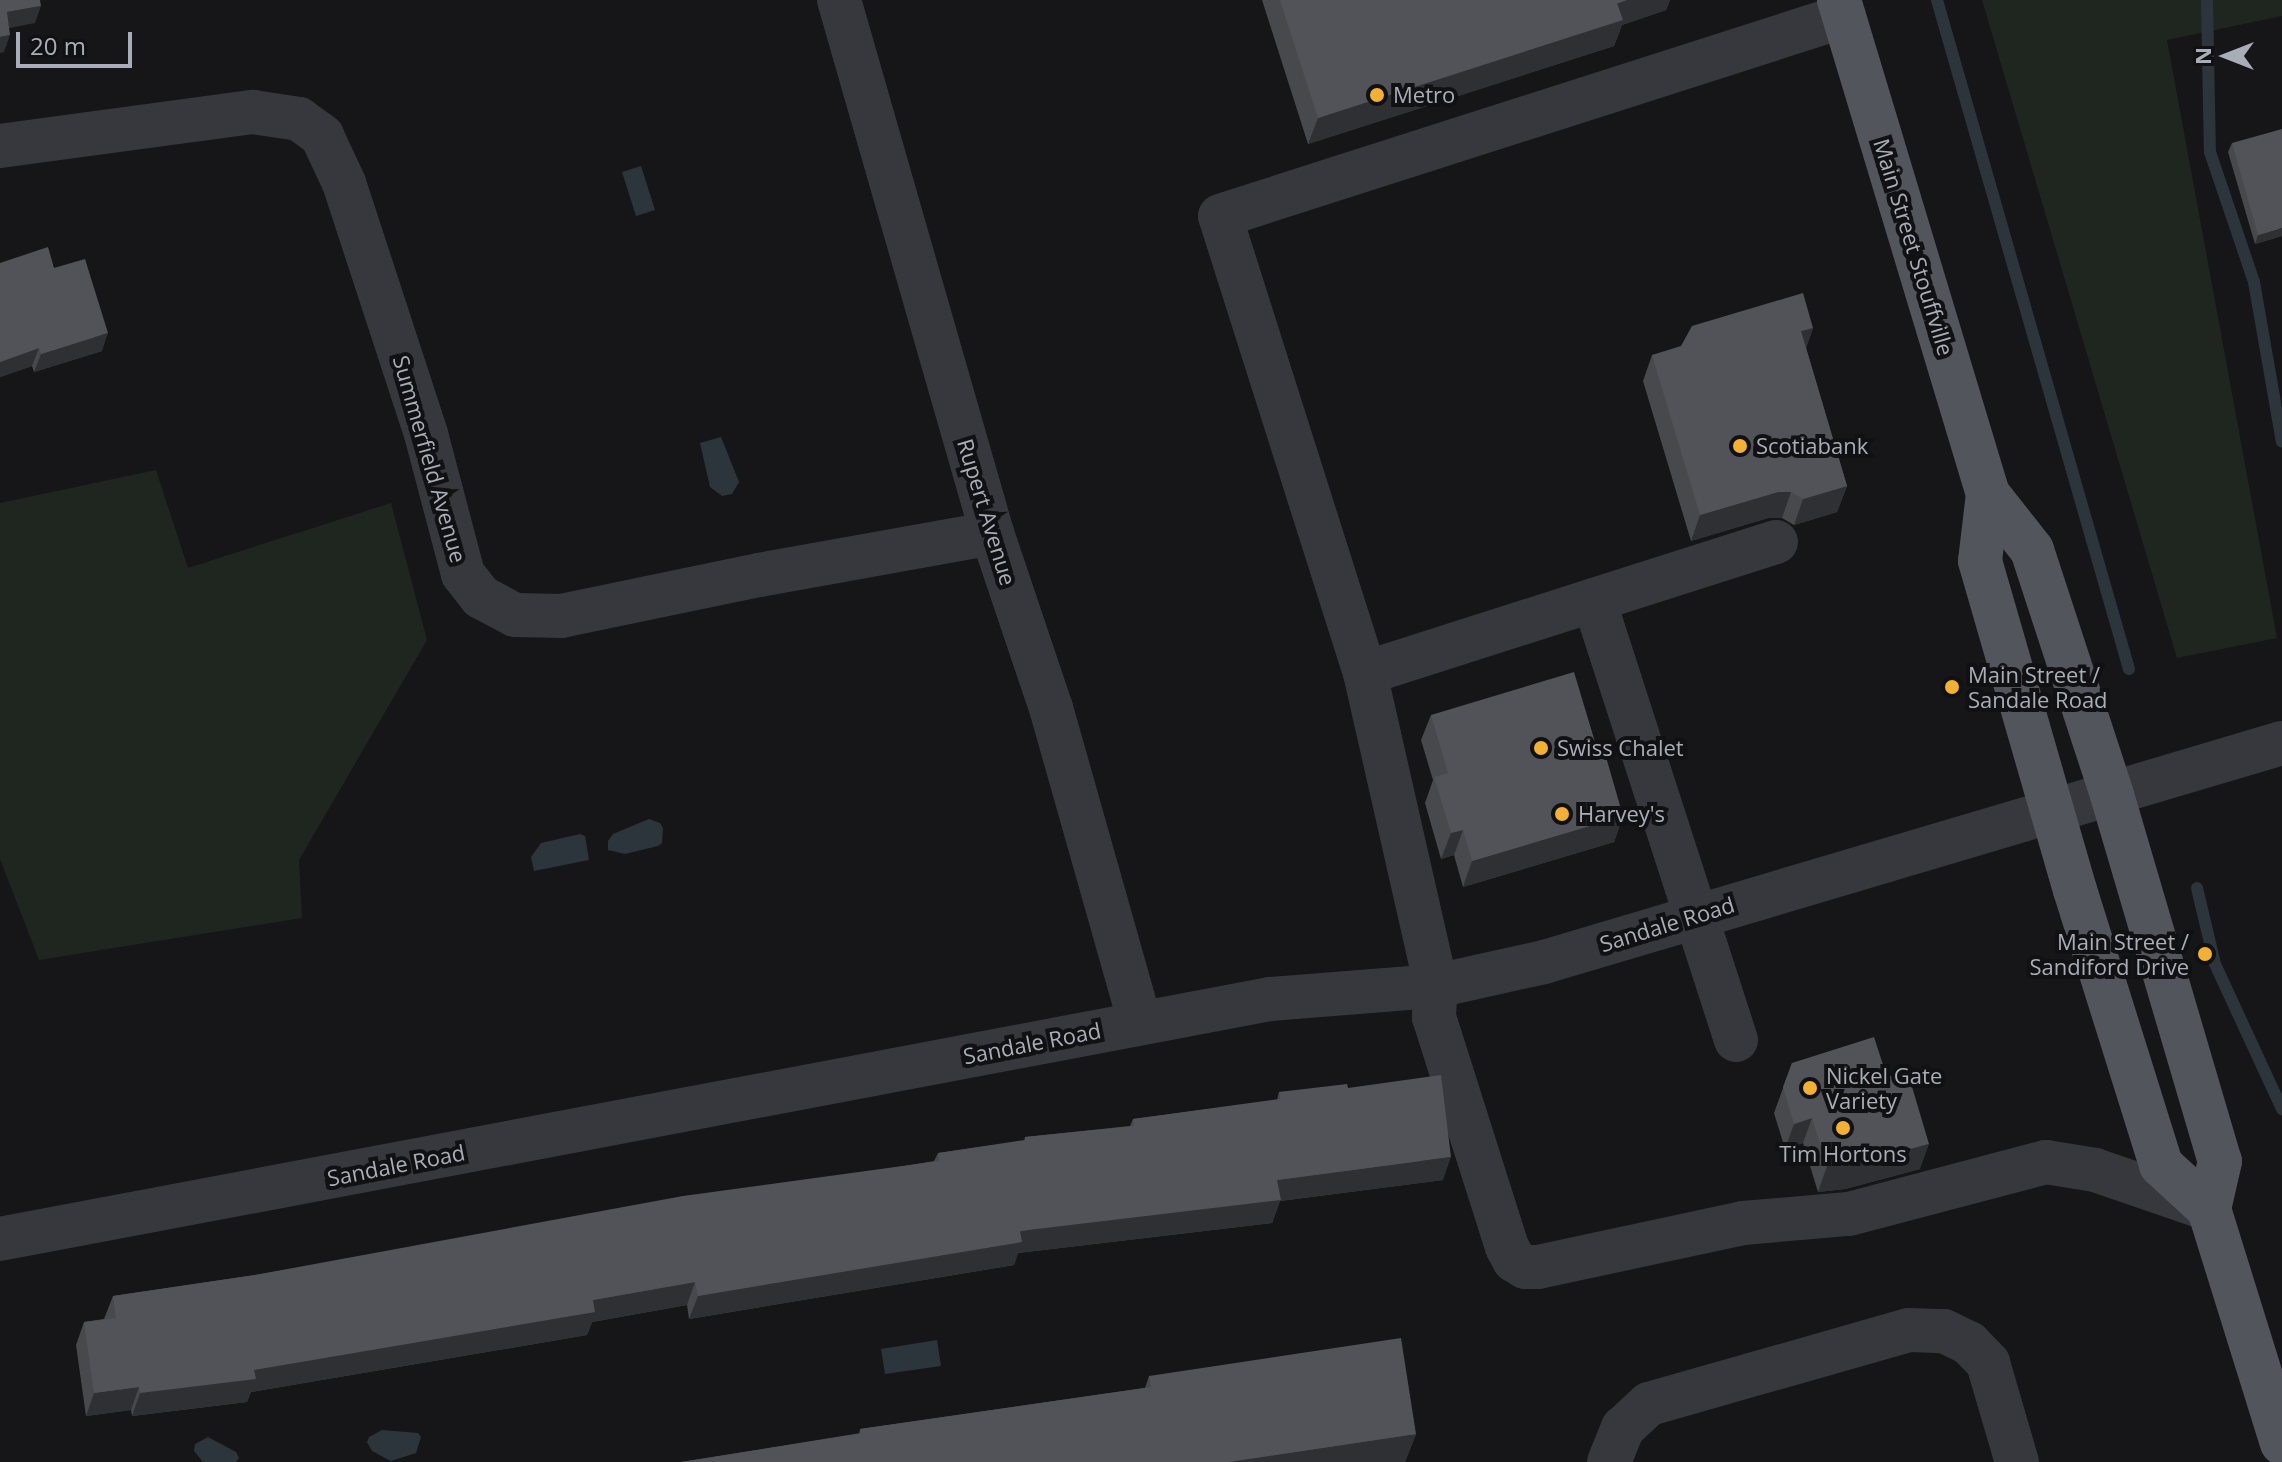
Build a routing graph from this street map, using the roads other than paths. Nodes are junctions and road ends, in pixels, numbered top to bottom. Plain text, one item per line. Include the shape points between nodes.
1 (839, 0) edge
2 (1842, 8) edge
3 (0, 146) edge
4 (1988, 494) junction
5 (992, 533) junction
6 (1776, 542) dead end
7 (1594, 600) junction
8 (1365, 673) junction
9 (2282, 743) edge
10 (2112, 795) junction
11 (2053, 810) junction
12 (1694, 915) junction
13 (1436, 986) junction
14 (1140, 1023) junction
15 (1736, 1040) dead end
16 (2209, 1209) junction
17 (0, 1239) edge
18 (2282, 1443) edge
19 (1609, 1462) edge
20 (2017, 1462) edge

1 - 5 street, Rupert Avenue
2 - 4 main road, Main Street Stouffville
2 - 8 street via 1220,216
3 - 5 street, Summerfield Avenue via 253,112 299,119 322,136 344,183 426,434 463,574 481,597 515,615 561,616
4 - 10 main road, Main Street Stouffville via 2032,550
4 - 11 main road, Main Street Stouffville via 1980,561
5 - 14 street, Rupert Avenue via 1051,708
6 - 7 street
7 - 8 street
7 - 12 street
8 - 13 street
9 - 10 street, Sandale Road
10 - 11 street, Sandale Road
10 - 16 main road, Main Street Stouffville via 2220,1161
11 - 12 street, Sandale Road
11 - 16 main road, Main Street Stouffville via 2161,1165
12 - 13 street, Sandale Road via 1544,962
12 - 15 street
13 - 14 street, Sandale Road via 1270,999
13 - 16 street via 1434,1017 1507,1247 1525,1267 1743,1223 1849,1214 2046,1162 2095,1170
14 - 17 street, Sandale Road
16 - 18 main road
19 - 20 street via 1623,1428 1649,1404 1909,1330 1944,1331 1969,1343 1988,1363

